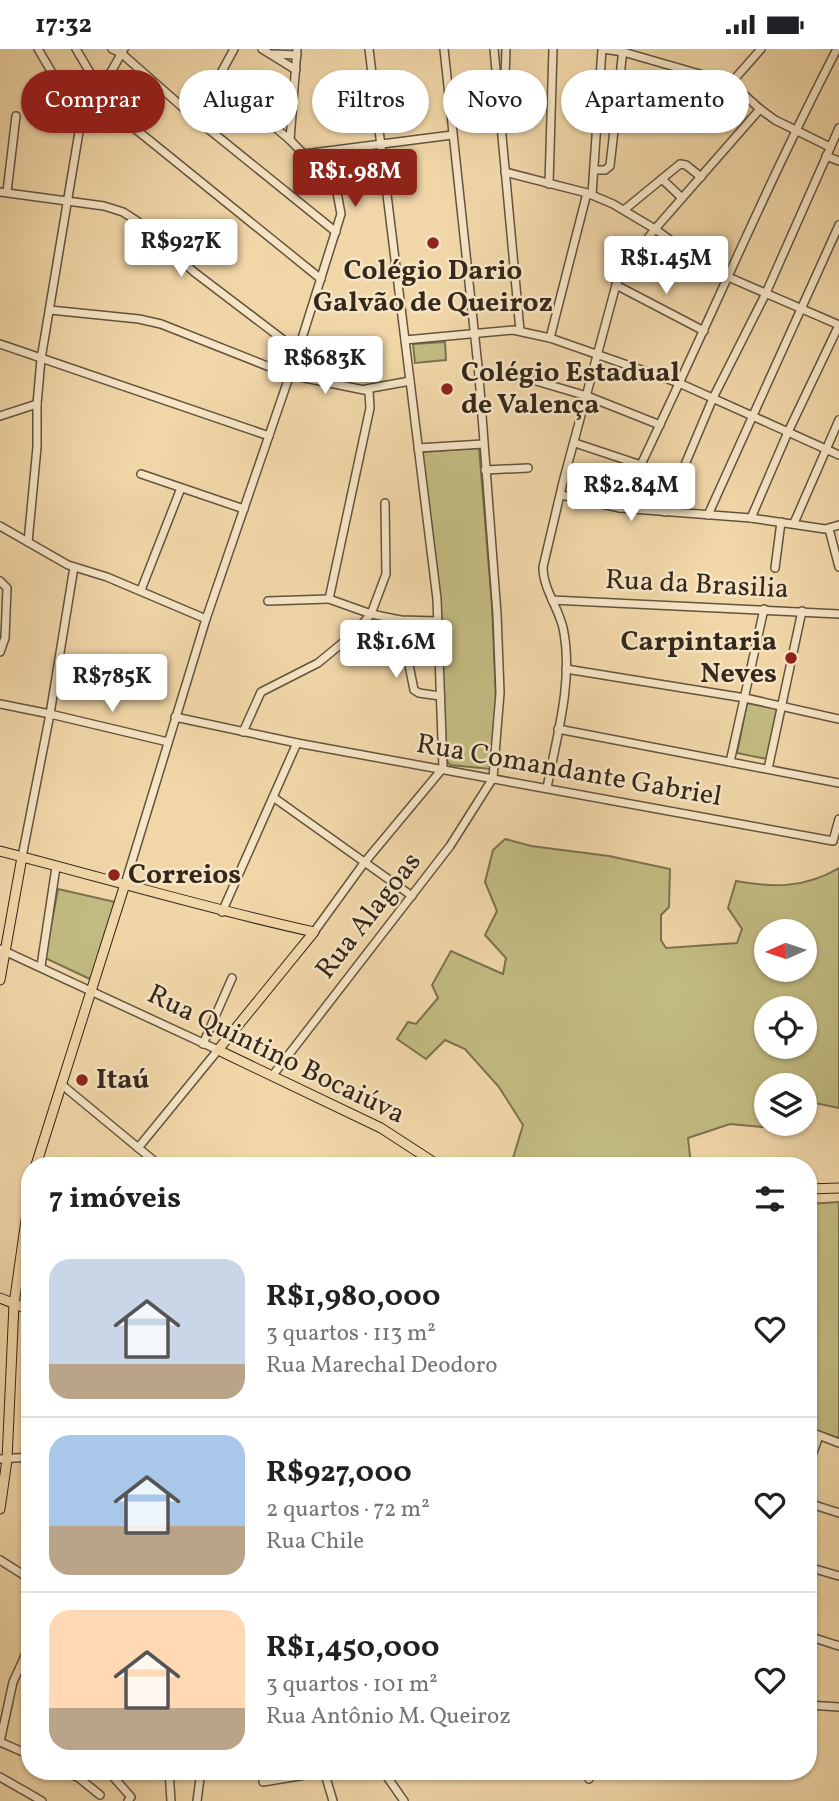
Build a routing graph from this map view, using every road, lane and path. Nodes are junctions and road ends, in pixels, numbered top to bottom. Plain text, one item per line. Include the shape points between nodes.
1 (38, 49) edge
2 (76, 49) edge
3 (112, 49) edge
4 (234, 49) edge
5 (369, 49) edge
6 (444, 49) edge
7 (494, 49) edge
8 (506, 49) edge
9 (553, 49) edge
10 (602, 49) edge
11 (761, 49) edge
12 (837, 49) edge
13 (122, 51) edge
14 (266, 51) edge
15 (623, 51) edge
16 (297, 52) edge
17 (296, 69) junction
18 (52, 70) edge
19 (87, 70) edge
20 (112, 70) edge
21 (224, 70) edge
22 (496, 70) edge
23 (505, 70) edge
24 (687, 70) edge
25 (742, 70) edge
26 (749, 99) edge
27 (179, 103) edge
28 (760, 109) junction
29 (16, 116) dead end
30 (839, 128) edge
31 (795, 130) junction
32 (80, 133) edge
33 (140, 133) edge
34 (213, 133) edge
35 (282, 133) edge
36 (502, 133) edge
37 (452, 135) junction
38 (290, 140) junction
39 (381, 143) junction
40 (830, 147) junction
41 (304, 154) junction
42 (826, 156) junction
43 (839, 161) edge
44 (594, 170) junction
45 (505, 172) junction
46 (701, 177) junction
47 (662, 179) junction
48 (550, 184) junction
49 (3, 192) edge
50 (590, 194) junction
51 (682, 198) junction
52 (68, 201) junction
53 (624, 210) junction
54 (839, 225) edge
55 (654, 229) junction
56 (336, 232) junction
57 (727, 278) junction
58 (321, 279) junction
59 (616, 285) junction
60 (766, 293) junction
61 (801, 308) junction
62 (50, 310) junction
63 (839, 325) edge
64 (520, 331) junction
65 (704, 331) junction
66 (474, 334) junction
67 (550, 338) junction
68 (405, 340) junction
69 (0, 344) edge
70 (298, 351) junction
71 (598, 354) junction
72 (41, 359) junction
73 (290, 375) junction
74 (479, 376) junction
75 (410, 381) junction
76 (679, 383) junction
77 (365, 390) junction
78 (587, 396) junction
79 (713, 398) junction
80 (37, 404) junction
81 (0, 416) edge
82 (752, 416) junction
83 (839, 420) edge
84 (660, 425) junction
85 (788, 432) junction
86 (269, 436) junction
87 (575, 443) junction
88 (483, 444) junction
89 (418, 448) junction
90 (826, 449) junction
91 (839, 455) edge
92 (641, 465) junction
93 (528, 468) dead end
94 (485, 470) junction
95 (141, 474) dead end
96 (181, 488) junction
97 (561, 495) junction
98 (385, 503) dead end
99 (620, 508) junction
100 (243, 509) junction
101 (665, 512) junction
102 (708, 515) junction
103 (751, 518) junction
104 (781, 521) junction
105 (794, 523) junction
106 (836, 525) edge
107 (0, 526) edge
108 (28, 542) junction
109 (837, 563) edge
110 (74, 567) junction
111 (775, 568) dead end
112 (0, 580) edge
113 (141, 590) junction
114 (329, 599) junction
115 (552, 600) junction
116 (268, 601) dead end
117 (764, 609) junction
118 (803, 611) junction
119 (371, 614) junction
120 (839, 614) edge
121 (206, 619) junction
122 (400, 620) junction
123 (438, 621) junction
124 (0, 652) edge
125 (566, 669) junction
126 (440, 696) junction
127 (745, 698) junction
128 (0, 704) edge
129 (782, 705) junction
130 (50, 714) junction
131 (175, 717) junction
132 (839, 719) edge
133 (558, 729) junction
134 (243, 732) junction
135 (168, 742) junction
136 (297, 743) junction
137 (730, 762) junction
138 (443, 768) junction
139 (768, 769) junction
140 (493, 778) junction
141 (839, 783) edge
142 (547, 788) junction
143 (273, 797) junction
144 (839, 819) edge
145 (0, 851) edge
146 (22, 857) junction
147 (364, 863) junction
148 (56, 867) junction
149 (125, 884) junction
150 (412, 896) junction
151 (222, 912) junction
152 (314, 932) junction
153 (3, 950) edge
154 (41, 966) junction
155 (232, 978) dead end
156 (0, 980) edge
157 (92, 992) junction
158 (203, 1044) junction
159 (218, 1050) junction
160 (273, 1075) junction
161 (61, 1084) junction
162 (138, 1147) junction
163 (38, 1157) edge
164 (150, 1157) edge
165 (419, 1157) edge
166 (839, 1188) edge
167 (817, 1189) edge
168 (21, 1254) edge
169 (0, 1298) edge
170 (14, 1304) junction
171 (21, 1307) edge
172 (819, 1436) joint
173 (817, 1441) edge
174 (839, 1443) edge
175 (21, 1458) edge
176 (3, 1460) edge
177 (817, 1506) edge
178 (0, 1509) edge
179 (839, 1513) edge
180 (0, 1560) edge
181 (817, 1570) edge
182 (21, 1573) edge
183 (839, 1576) edge
184 (817, 1639) edge
185 (839, 1646) edge
186 (21, 1665) edge
187 (817, 1706) edge
188 (839, 1707) edge
189 (0, 1742) edge
190 (21, 1751) edge
191 (0, 1777) edge
192 (81, 1780) edge
193 (116, 1780) edge
194 (170, 1780) edge
195 (200, 1780) edge
196 (275, 1780) edge
197 (326, 1780) edge
198 (389, 1780) edge
199 (263, 1782) dead end
200 (100, 1795) dead end
201 (42, 1801) edge
202 (128, 1801) edge
203 (171, 1801) edge
204 (197, 1801) edge
205 (333, 1801) edge
206 (404, 1801) edge

1 - 18 street
2 - 19 street
3 - 13 street
4 - 21 street
5 - 39 street
6 - 37 street
7 - 22 street
8 - 23 street
9 - 48 street
10 - 15 street
10 - 44 street
11 - 25 street
12 - 31 street
13 - 20 street
13 - 27 street
14 - 16 street
14 - 17 street
15 - 24 street
15 - 44 street via 610,166
16 - 17 street
17 - 38 street
26 - 28 street
28 - 31 street
28 - 46 street
29 - 49 street
30 - 40 street
31 - 40 street
31 - 57 street
32 - 52 street
33 - 58 street
34 - 56 street
35 - 38 street
36 - 45 street
37 - 39 street
37 - 66 street
38 - 41 street
39 - 41 street
39 - 68 street
40 - 42 street
41 - 56 street via 336,187 341,214
42 - 43 street
42 - 60 street
44 - 50 street
45 - 48 street
45 - 64 street
46 - 47 street via 682,164
46 - 51 street
47 - 51 street
47 - 53 street
48 - 50 street
49 - 52 street
50 - 53 street
50 - 67 street
51 - 55 street
52 - 62 street
52 - 70 street via 129,215 194,272
53 - 55 street
54 - 61 street
55 - 57 street
55 - 59 street
56 - 58 street
57 - 60 street
57 - 65 street
58 - 70 street
59 - 65 street
59 - 71 street
60 - 61 street
60 - 79 street
61 - 63 street
61 - 82 street
62 - 72 street
62 - 73 street via 161,324
63 - 85 street
64 - 66 street
64 - 67 street
65 - 76 street
66 - 68 street
66 - 74 street
67 - 71 street
68 - 75 street
69 - 72 street
70 - 73 street
71 - 76 street
71 - 78 street
72 - 80 street
72 - 86 street
73 - 77 street
73 - 86 street
74 - 78 street via 519,376
74 - 88 street
75 - 77 street
75 - 89 street
76 - 79 street
76 - 84 street
77 - 114 street via 370,393 370,408
78 - 84 street
78 - 87 street
79 - 82 street
79 - 101 street
80 - 81 street
80 - 108 street
82 - 85 street
82 - 102 street
83 - 90 street
84 - 92 street
85 - 90 street
85 - 103 street
86 - 100 street
87 - 92 street
87 - 97 street
88 - 89 street
88 - 94 street
89 - 123 street
90 - 91 street
90 - 105 street
92 - 99 street
93 - 94 street
94 - 140 street via 500,657
95 - 96 street
96 - 100 street
96 - 113 street
97 - 99 street
97 - 115 street via 543,567
98 - 119 street via 386,574
99 - 101 street
100 - 121 street
101 - 102 street
102 - 103 street
103 - 104 street
104 - 105 street
104 - 111 street
105 - 106 street
106 - 109 street
107 - 108 street
108 - 110 street
110 - 113 street
110 - 130 street
112 - 124 street via 7,593
113 - 121 street
114 - 116 street
114 - 119 street
115 - 117 street, Rua da Brasilia
115 - 125 street via 564,633
117 - 118 street, Rua da Brasilia
117 - 127 street
118 - 120 street, Rua da Brasilia
118 - 129 street
119 - 122 street
119 - 134 street via 318,663 261,692
121 - 131 street
122 - 123 street
122 - 126 street via 414,690
123 - 126 street
125 - 127 street
125 - 133 street
126 - 138 street
127 - 129 street
127 - 137 street
128 - 130 street
129 - 132 street
129 - 139 street
130 - 135 street
130 - 146 street
131 - 134 street, Rua Comandante Gabriel
131 - 135 street
133 - 137 street
133 - 142 street
134 - 136 street, Rua Comandante Gabriel
135 - 149 street
136 - 138 street, Rua Comandante Gabriel
136 - 143 street
137 - 139 street
138 - 140 street, Rua Comandante Gabriel
138 - 147 street
139 - 141 street
140 - 142 street, Rua Comandante Gabriel
140 - 150 street, Rua Alagoas
142 - 144 street, Rua Comandante Gabriel via 833,841
143 - 147 street
143 - 151 street
145 - 146 main road
146 - 148 main road
146 - 153 main road
147 - 150 street
147 - 152 street
148 - 149 main road
148 - 154 street
149 - 151 main road
149 - 157 main road
150 - 160 street, Rua Alagoas
151 - 152 main road
152 - 159 main road
153 - 154 street, Rua Quintino Bocaiúva
153 - 156 main road
154 - 157 street, Rua Quintino Bocaiúva
155 - 158 street
157 - 158 street, Rua Quintino Bocaiúva
157 - 161 main road
158 - 159 street, Rua Quintino Bocaiúva
159 - 160 main road, Rua Quintino Bocaiúva
159 - 162 street
160 - 165 main road, Rua Quintino Bocaiúva via 381,1128
161 - 162 street
161 - 163 main road
162 - 164 street
166 - 167 main road
168 - 170 main road
169 - 170 main road
170 - 171 main road
170 - 176 main road
172 - 173 street
172 - 174 street
175 - 176 street
176 - 178 main road
177 - 179 street
180 - 182 street
181 - 183 street
184 - 185 street
186 - 189 street
187 - 188 street
189 - 190 street
191 - 201 street
192 - 200 street
193 - 202 street via 131,1797
194 - 203 street
195 - 204 street
196 - 199 street
197 - 205 street
198 - 206 street

